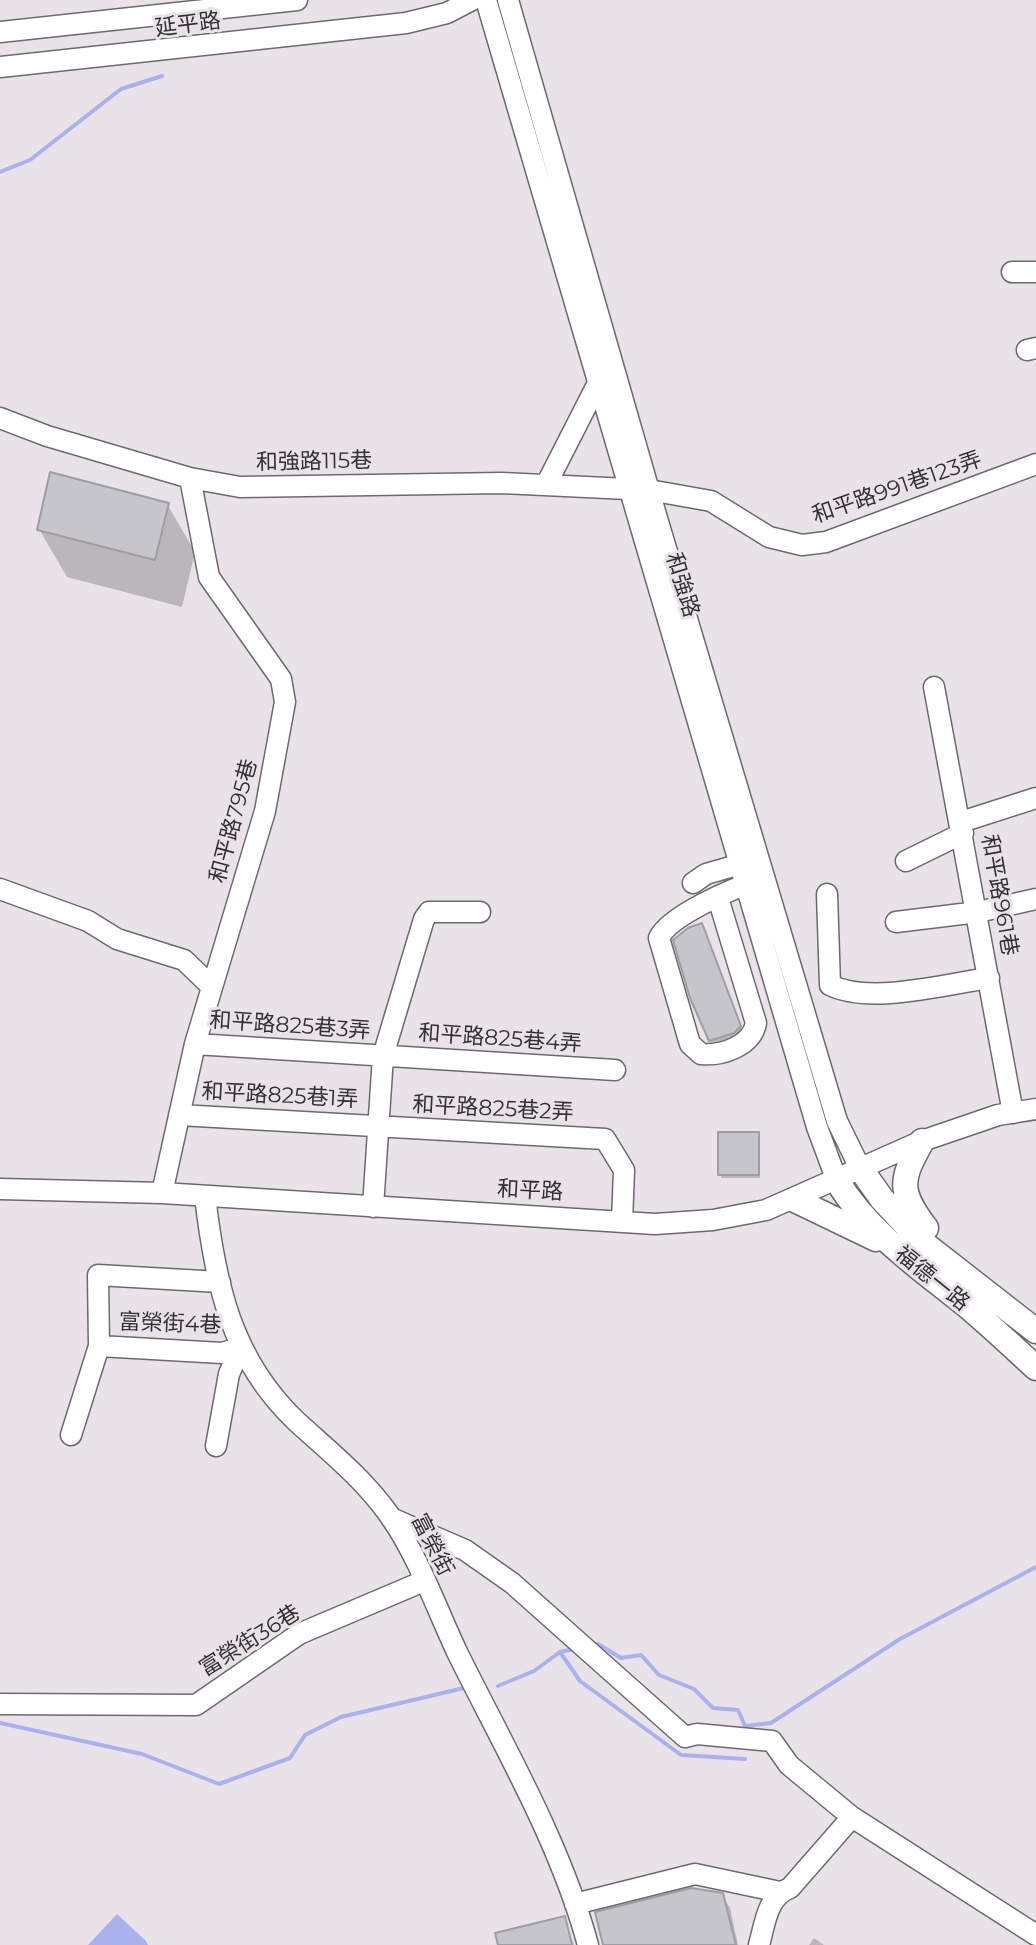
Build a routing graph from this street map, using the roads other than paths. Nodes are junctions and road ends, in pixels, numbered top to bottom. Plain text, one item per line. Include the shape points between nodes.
1 (297, 0) edge
2 (472, 0) edge
3 (486, 0) edge
4 (508, 0) edge
5 (0, 32) edge
6 (0, 67) edge
7 (1012, 272) dead end
8 (1036, 272) edge
9 (599, 381) junction
10 (0, 418) edge
11 (1036, 464) edge
12 (190, 478) junction
13 (546, 485) junction
14 (639, 490) junction
15 (934, 687) dead end
16 (1036, 798) edge
17 (962, 827) junction
18 (749, 861) junction
19 (906, 861) dead end
20 (755, 882) junction
21 (0, 889) edge
22 (827, 894) dead end
23 (700, 896) junction
24 (1036, 899) edge
25 (480, 912) dead end
26 (978, 912) junction
27 (896, 922) dead end
28 (989, 978) junction
29 (211, 986) junction
30 (195, 1044) junction
31 (383, 1056) junction
32 (615, 1070) dead end
33 (1036, 1109) edge
34 (1013, 1113) junction
35 (179, 1115) junction
36 (378, 1126) junction
37 (922, 1141) junction
38 (860, 1168) junction
39 (837, 1181) junction
40 (0, 1189) edge
41 (162, 1193) junction
42 (205, 1196) junction
43 (795, 1200) junction
44 (373, 1207) junction
45 (622, 1222) junction
46 (889, 1245) junction
47 (220, 1282) junction
48 (1005, 1304) junction
49 (1036, 1331) edge
50 (99, 1346) junction
51 (240, 1348) junction
52 (1036, 1368) edge
53 (71, 1435) dead end
54 (216, 1446) dead end
55 (391, 1518) junction
56 (424, 1581) junction
57 (0, 1704) edge
58 (852, 1817) junction
59 (780, 1892) junction
60 (575, 1904) junction
61 (1036, 1935) edge
62 (588, 1945) edge
63 (759, 1945) edge

1 - 5 street, 延平路
2 - 6 street, 延平路 via 447,13 406,23
3 - 9 street, 和強路
4 - 14 street, 和強路
7 - 8 street
9 - 13 street
9 - 14 street, 和強路
10 - 12 street, 和強路115巷
11 - 14 street, 和平路991巷123弄 via 826,542 802,545 769,537 711,501
12 - 13 street, 和強路115巷 via 240,487
12 - 29 street, 和平路795巷 via 209,577 281,679 285,702 265,811
13 - 14 street, 和強路115巷
14 - 18 street, 和強路
15 - 17 street, 和平路961巷
16 - 17 street
17 - 19 street
17 - 26 street, 和平路961巷
18 - 20 street, 和強路
18 - 23 street via 706,874
20 - 23 street
20 - 38 street, 和強路 via 837,1121
20 - 39 street, 和強路 via 817,1127
21 - 29 street via 88,921 117,939 184,960
22 - 28 street via 830,985 880,993
23 - 23 street via 756,1023 743,1044 710,1055 690,1044 660,947 663,928
24 - 26 street
25 - 31 street via 441,910 424,919
26 - 27 street
26 - 28 street, 和平路961巷
28 - 34 street, 和平路961巷
29 - 30 street, 和平路795巷
30 - 31 street, 和平路825巷3弄
30 - 35 street, 和平路795巷
31 - 32 street, 和平路825巷4弄
31 - 36 street
33 - 34 street, 和平路
34 - 37 street, 和平路
35 - 36 street, 和平路825巷1弄
35 - 41 street, 和平路795巷
36 - 44 street
36 - 45 street, 和平路825巷2弄 via 605,1139 624,1170
37 - 38 street, 和平路
37 - 48 main road via 905,1171 904,1195 910,1207
38 - 39 street, 和平路
38 - 48 main road, 福德一路 via 923,1243
39 - 43 street, 和平路
39 - 46 main road, 福德一路
40 - 41 street, 和平路
41 - 42 street, 和平路
42 - 44 street, 和平路
42 - 47 street, 富榮街
43 - 45 street, 和平路 via 713,1220
43 - 46 main road
44 - 45 street, 和平路
46 - 52 main road, 福德一路
47 - 50 street via 98,1275
47 - 51 street, 富榮街
48 - 49 main road, 福德一路
50 - 51 street, 富榮街4巷 via 222,1353
50 - 53 street
51 - 54 street via 229,1374
51 - 55 street, 富榮街 via 270,1394 343,1459
55 - 56 street, 富榮街
55 - 58 street via 465,1550 512,1583 685,1737 772,1741 789,1765
56 - 57 street, 富榮街36巷 via 299,1634 196,1705
56 - 60 street, 富榮街
58 - 59 street via 790,1888
58 - 61 street
59 - 60 street via 695,1874
59 - 63 street
60 - 62 street, 富榮街

